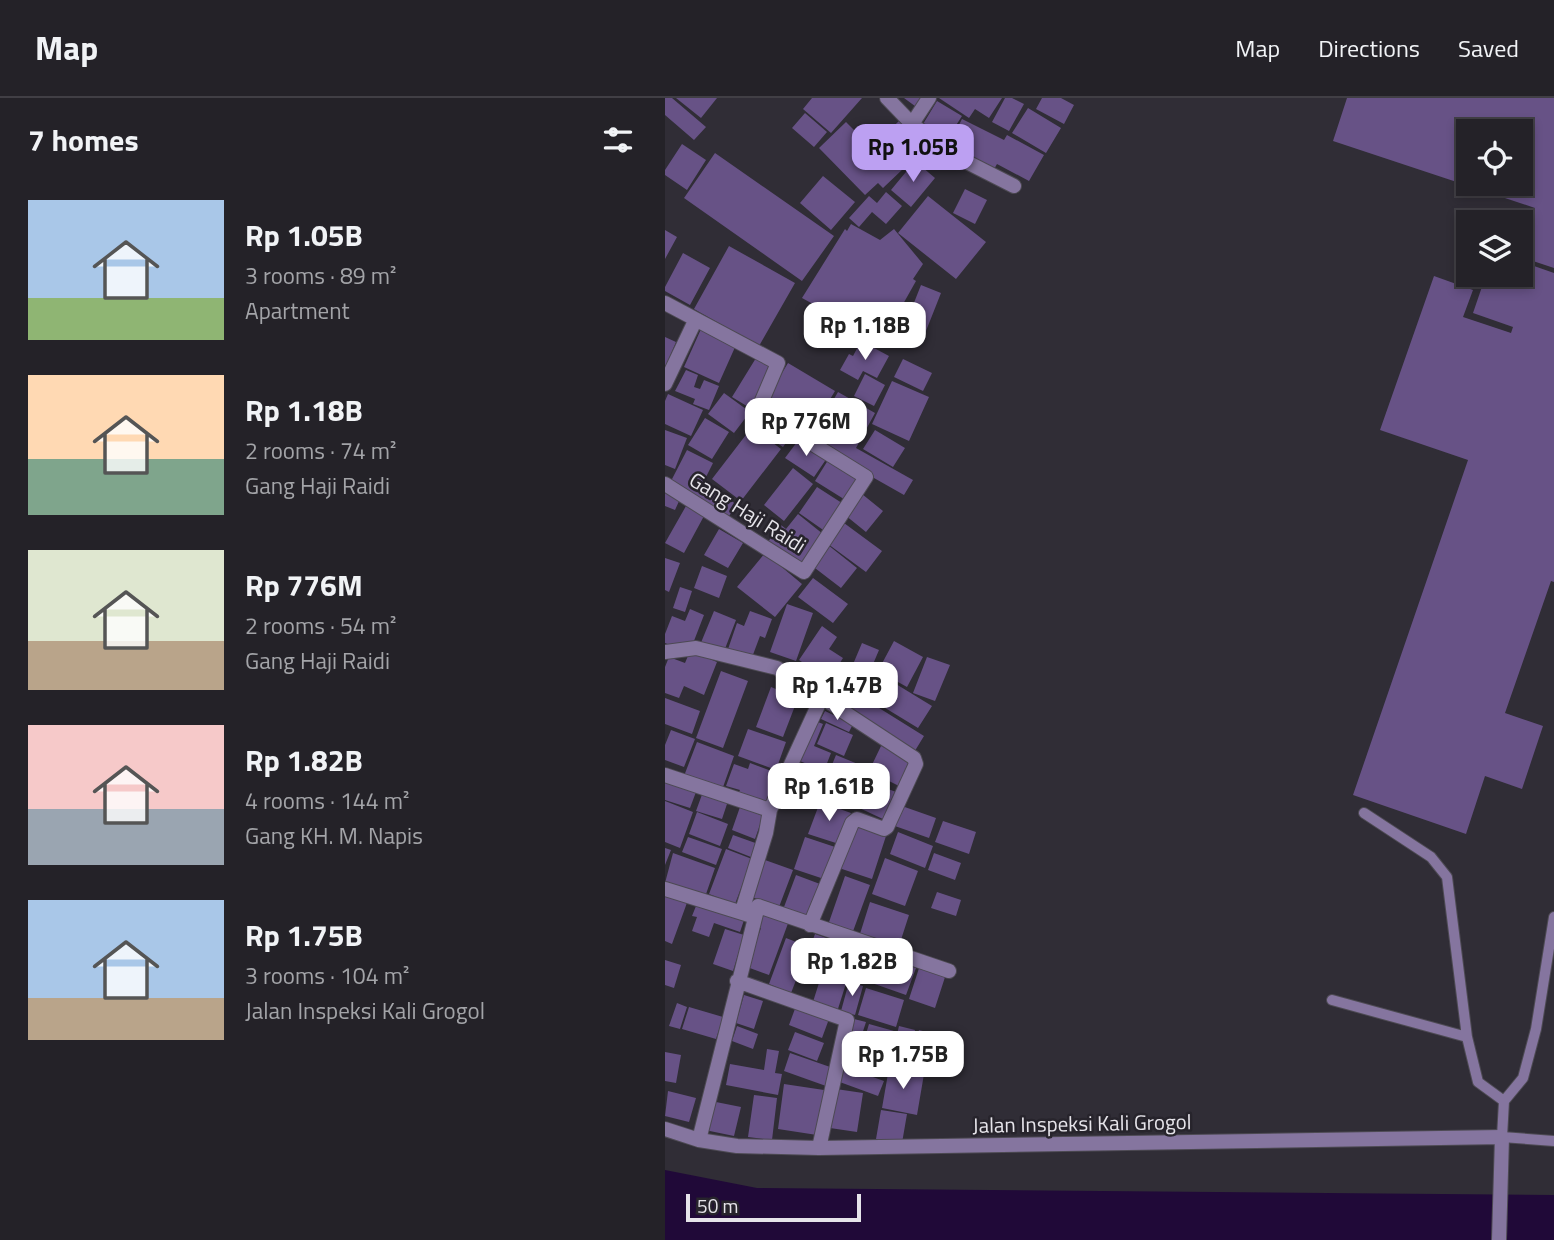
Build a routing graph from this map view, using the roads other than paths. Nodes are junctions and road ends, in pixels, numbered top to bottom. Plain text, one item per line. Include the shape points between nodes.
1 (887, 98) edge
2 (929, 98) edge
3 (912, 124) junction
4 (1014, 186) dead end
5 (665, 303) edge
6 (695, 321) junction
7 (665, 384) edge
8 (665, 484) edge
9 (665, 652) edge
10 (821, 699) junction
11 (665, 775) edge
12 (770, 810) junction
13 (1364, 813) dead end
14 (665, 889) edge
15 (748, 914) junction
16 (1554, 916) edge
17 (810, 925) junction
18 (949, 971) dead end
19 (737, 981) junction
20 (1332, 1000) dead end
21 (1467, 1037) junction
22 (1504, 1101) junction
23 (665, 1129) edge
24 (699, 1140) junction
25 (1502, 1141) junction
26 (1554, 1141) edge
27 (819, 1148) junction
28 (1499, 1240) edge

1 - 3 street
2 - 3 street
3 - 4 street via 953,155
5 - 6 street, Gang Haji Raidi
6 - 7 street
6 - 8 street, Gang Haji Raidi via 778,363 758,410 866,477 803,572
9 - 10 street via 695,648 777,668
10 - 12 street
10 - 17 street via 914,758 916,764 887,827 857,820 852,823
11 - 12 street
12 - 15 street
13 - 21 lane via 1431,857 1447,877
14 - 15 street
15 - 17 street via 758,906
15 - 19 street
16 - 22 lane via 1536,1029 1523,1078
17 - 18 street
19 - 24 street
19 - 27 street via 848,1020
20 - 21 lane
21 - 22 lane via 1478,1082
22 - 25 lane
23 - 24 street, Jalan Inspeksi Kali Grogol
24 - 27 street, Jalan Inspeksi Kali Grogol
25 - 26 lane
25 - 27 street, Jalan Inspeksi Kali Grogol
25 - 28 street

